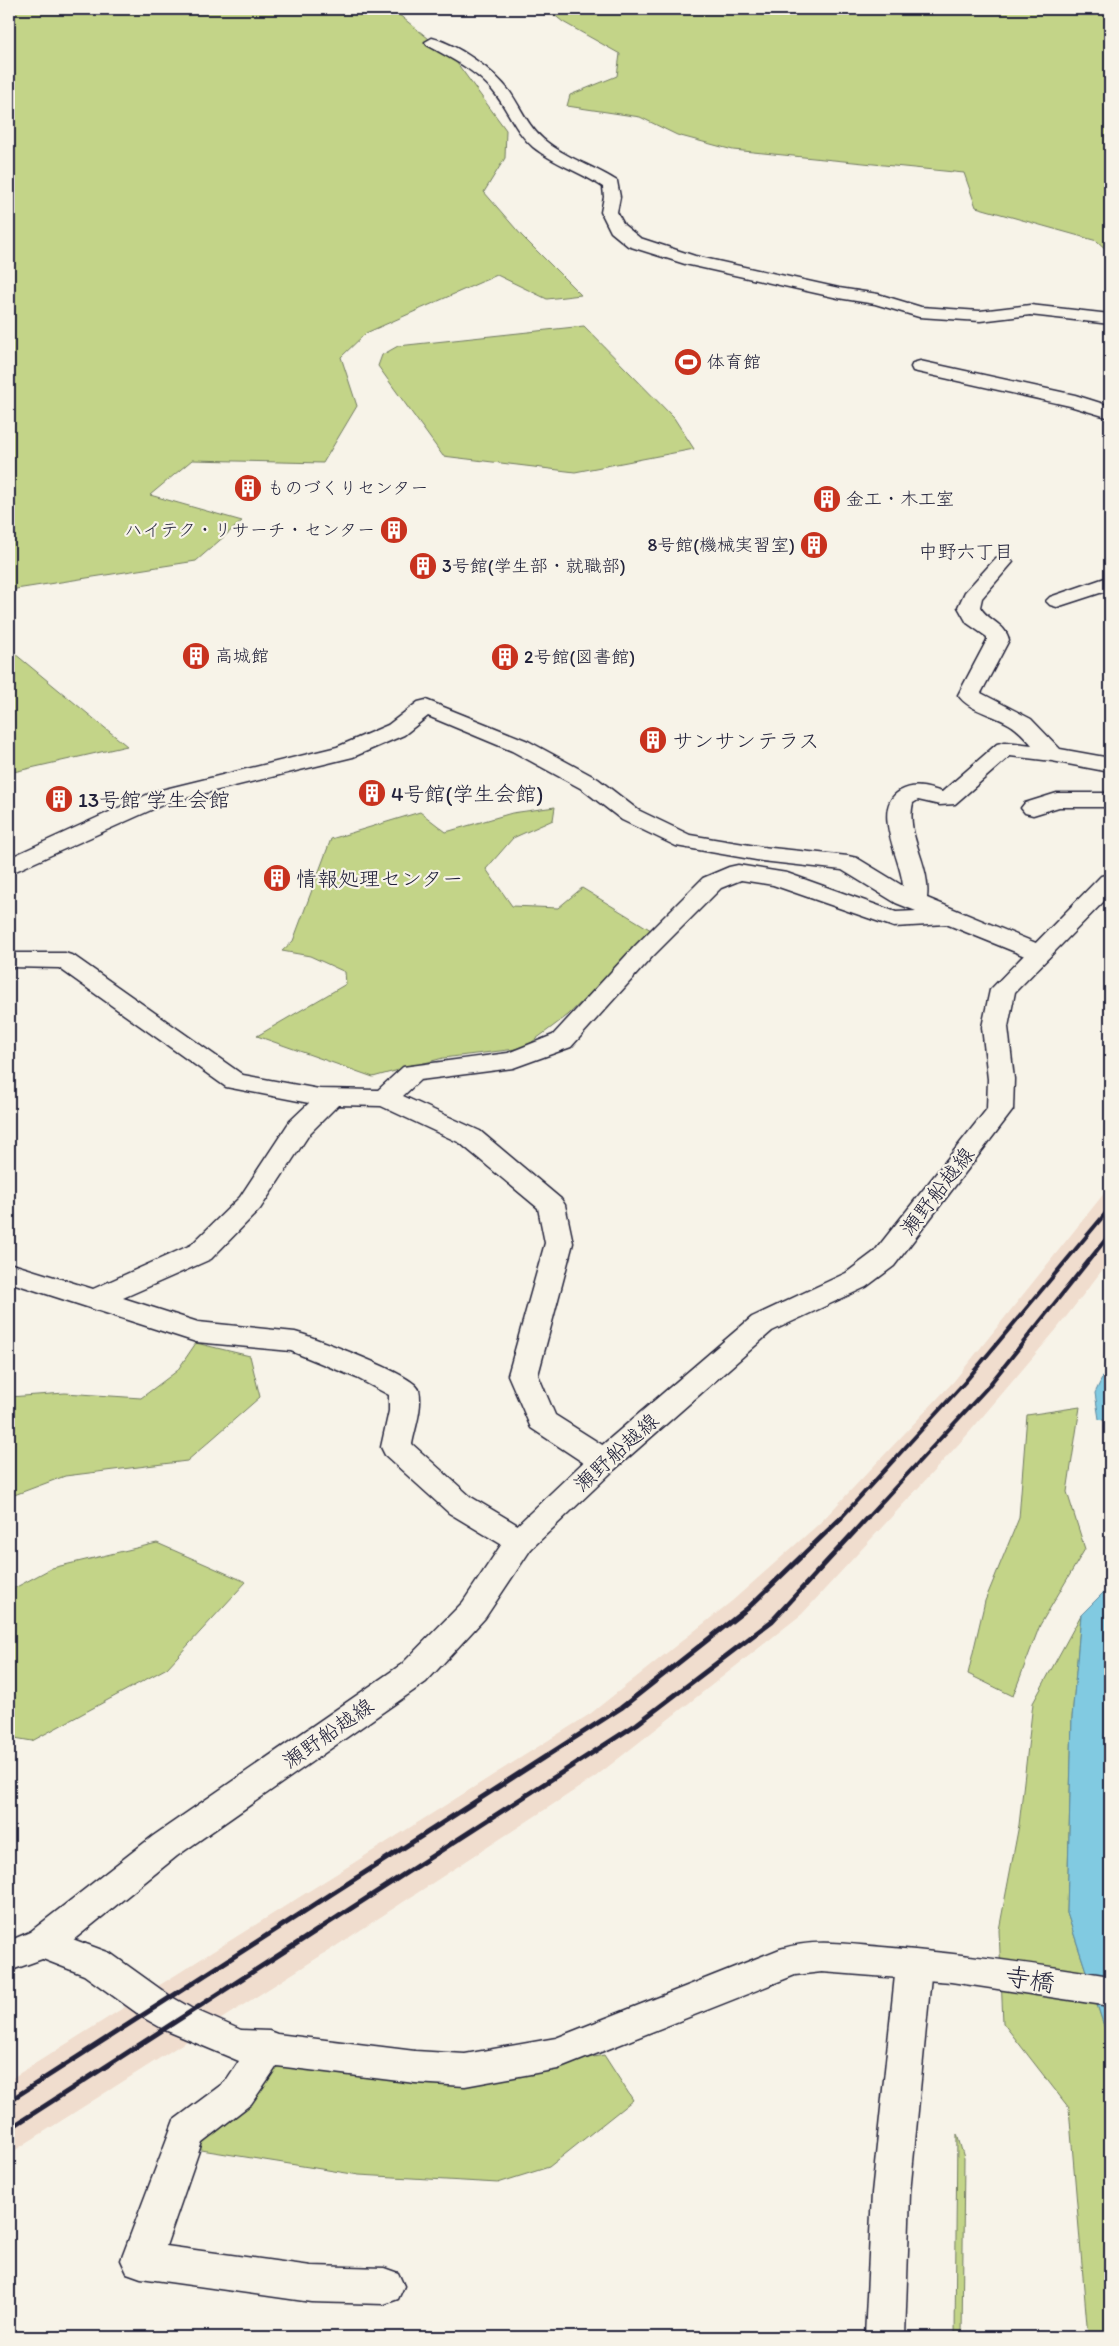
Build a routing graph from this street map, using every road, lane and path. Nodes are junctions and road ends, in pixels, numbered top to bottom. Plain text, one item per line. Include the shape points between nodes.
1 (432, 42) dead end
2 (1110, 319) edge
3 (920, 367) dead end
4 (1110, 412) edge
5 (1003, 562) dead end
6 (1110, 587) edge
7 (1057, 601) dead end
8 (1052, 754) junction
9 (1110, 765) edge
10 (1110, 800) edge
11 (1033, 808) dead end
12 (9, 867) edge
13 (1110, 881) edge
14 (914, 902) junction
15 (951, 917) junction
16 (1039, 953) junction
17 (9, 960) edge
18 (331, 1097) junction
19 (384, 1098) junction
20 (9, 1272) edge
21 (94, 1300) junction
22 (604, 1460) junction
23 (520, 1540) junction
24 (42, 1944) junction
25 (9, 1956) edge
26 (914, 1966) junction
27 (1110, 1992) edge
28 (269, 2048) junction
29 (384, 2286) dead end
30 (885, 2337) edge

1 - 2 street via 464,60 498,87 519,123 539,143 596,173 611,185 609,212 616,228 634,242 691,260 878,299 919,312 980,316 1030,310
3 - 4 street
5 - 8 street via 972,596 969,607 975,618 997,634 998,640 968,695 1017,720 1034,733
6 - 7 street via 1105,584
8 - 9 street
8 - 14 street via 1005,749 947,799 913,792 902,800 898,818 915,872
10 - 11 street via 1057,800
12 - 14 street via 161,797 345,752 396,730 426,707 520,746 590,784 630,815 684,841 762,854 848,863
13 - 16 street, 瀬野船越線
14 - 15 street
15 - 16 street
15 - 19 street via 894,920 778,878 738,872 712,883 643,952 562,1041 513,1060 412,1073
16 - 22 street, 瀬野船越線 via 1003,990 995,1028 1001,1079 1000,1110 884,1259 856,1280 762,1324
17 - 18 street via 65,961 235,1082
18 - 19 street
18 - 21 street via 300,1127 250,1203 201,1252
19 - 22 street via 470,1137 551,1205 559,1244 523,1375 542,1421
20 - 21 street
21 - 23 street via 196,1332 294,1342 367,1371 404,1390 404,1411 396,1447 460,1505
22 - 23 street, 瀬野船越線
23 - 24 street, 瀬野船越線 via 474,1610 414,1673 165,1846
24 - 25 street, 瀬野船越線
24 - 28 street, 寺橋 via 97,1964 178,2019 238,2044
26 - 27 street, 寺橋 via 951,1967
26 - 28 street, 寺橋 via 822,1957 793,1960 558,2053 465,2070 415,2067
26 - 30 street via 890,2193
28 - 29 street via 238,2093 187,2132 140,2260 311,2284

